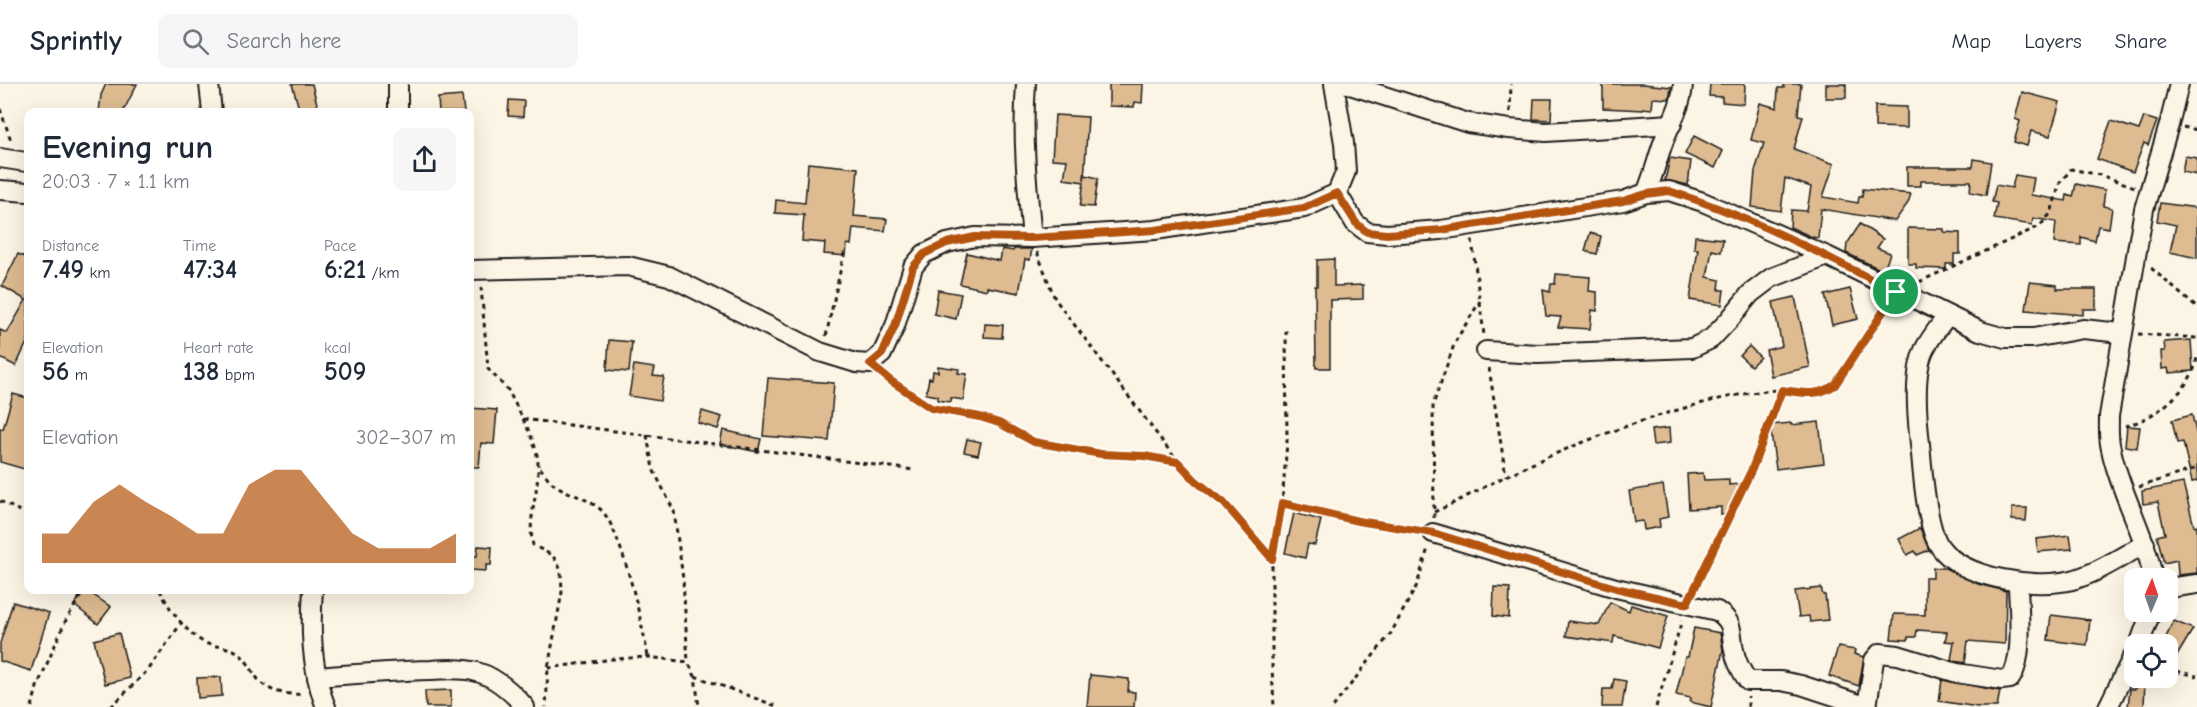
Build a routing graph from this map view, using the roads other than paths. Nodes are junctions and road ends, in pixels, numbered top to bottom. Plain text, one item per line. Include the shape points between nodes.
1 (209, 84) edge
2 (398, 84) edge
3 (1026, 84) edge
4 (1334, 84) edge
5 (1347, 84) edge
6 (1683, 84) edge
7 (2179, 84) edge
8 (212, 108) edge
9 (398, 108) edge
10 (1672, 124) junction
11 (0, 190) edge
12 (24, 192) edge
13 (1337, 193) junction
14 (1646, 194) junction
15 (1032, 238) junction
16 (1827, 256) junction
17 (474, 270) edge
18 (1947, 316) junction
19 (2121, 333) junction
20 (1486, 351) dead end
21 (1433, 533) road end
22 (2145, 544) junction
23 (2150, 568) edge
24 (2018, 582) junction
25 (2197, 584) edge
26 (2178, 587) edge
27 (313, 594) edge
28 (2124, 674) edge
29 (321, 693) edge
30 (525, 707) edge
31 (1867, 707) edge
32 (2108, 707) edge

1 - 8 street
2 - 9 street
3 - 15 street via 1025,171
4 - 13 street via 1346,171
5 - 10 street via 1468,123 1509,129 1546,132
6 - 10 street
7 - 19 street via 2144,209
10 - 14 street
11 - 12 street
13 - 14 street via 1356,223 1367,232 1387,234 1441,230
13 - 15 street via 1304,208 1155,230
14 - 16 street via 1669,191 1703,202
15 - 17 street via 975,237 947,243 924,254 913,267 882,354 870,364 820,352 669,276 628,266
16 - 18 street
16 - 20 street via 1772,278 1750,294 1711,339 1692,348 1538,354
18 - 19 street via 1980,332 2004,338 2033,338 2083,329
18 - 24 street via 1919,365 1919,436 1927,507 1939,546 1952,560 1969,569
19 - 22 street via 2109,416 2110,447 2123,492
21 - 31 street via 1616,588 1716,611 1731,626 1734,652 1748,681 1781,681
22 - 23 street
22 - 24 street via 2090,574 2070,580
24 - 31 street via 2019,642 2015,672 2010,679 1957,673 1880,653 1874,660
25 - 26 street
27 - 29 street via 310,624
28 - 32 street
29 - 30 street via 395,671 456,669 477,672 496,682

